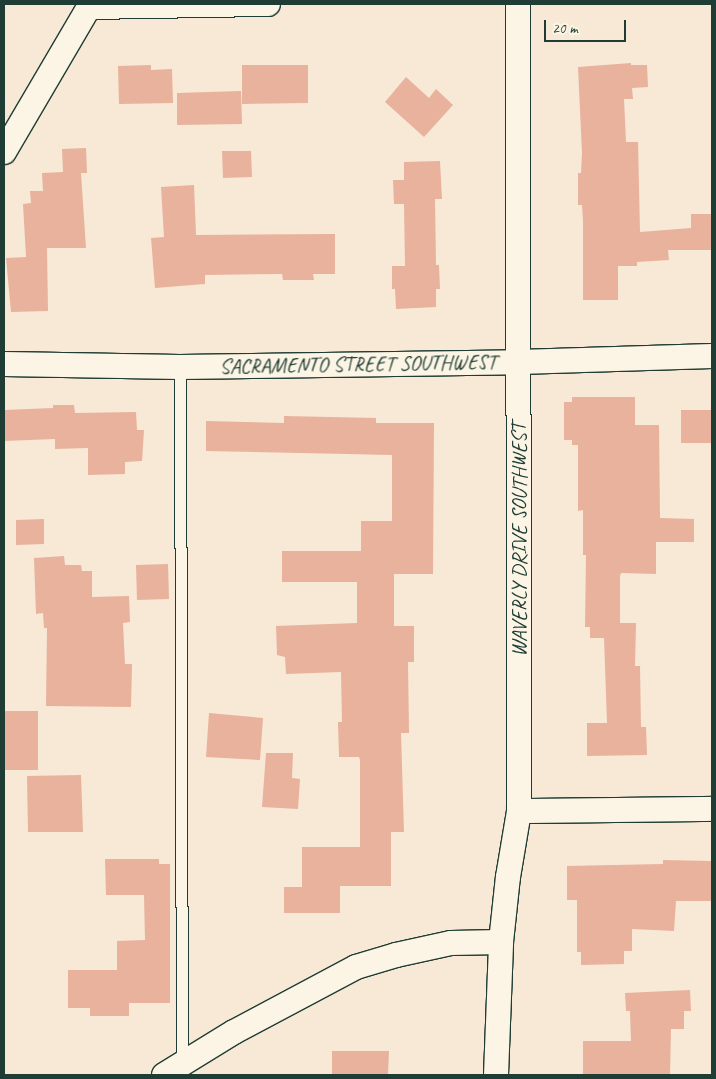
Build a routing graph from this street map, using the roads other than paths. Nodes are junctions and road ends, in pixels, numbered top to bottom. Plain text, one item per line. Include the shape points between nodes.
1 (268, 4) edge
2 (518, 4) edge
3 (91, 5) edge
4 (4, 152) edge
5 (712, 356) edge
6 (519, 362) junction
7 (4, 364) edge
8 (180, 367) junction
9 (712, 809) edge
10 (519, 811) junction
11 (501, 942) junction
12 (176, 1072) edge
13 (496, 1075) edge

1 - 3 street
2 - 6 street, WAVERLY DRIVE SOUTHWEST
3 - 4 street
5 - 6 street, SACRAMENTO STREET SOUTHWEST
6 - 8 street, SACRAMENTO STREET SOUTHWEST
6 - 10 street, WAVERLY DRIVE SOUTHWEST
7 - 8 street, SACRAMENTO STREET SOUTHWEST
8 - 12 lane
9 - 10 street
10 - 11 street, WAVERLY DRIVE SOUTHWEST
11 - 12 street via 451,943 356,967 234,1032
11 - 13 street, WAVERLY DRIVE SOUTHWEST

